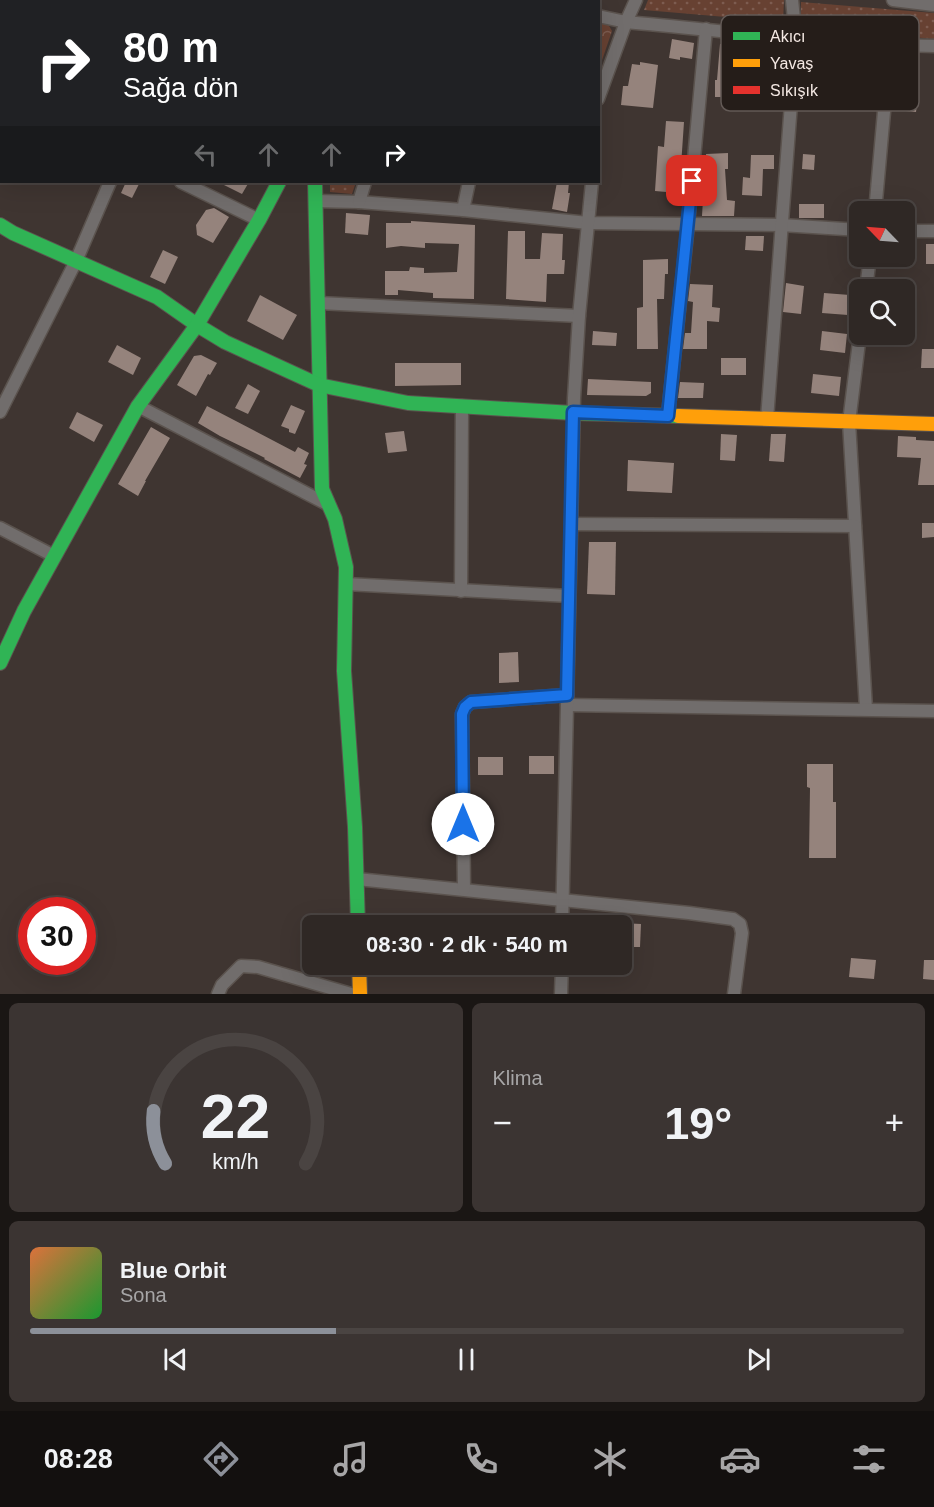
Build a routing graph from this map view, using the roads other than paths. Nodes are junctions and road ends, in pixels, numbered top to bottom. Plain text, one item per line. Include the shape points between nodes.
1 (636, 0) edge
2 (792, 0) edge
3 (893, 0) edge
4 (934, 5) edge
5 (794, 15) edge
6 (600, 16) edge
7 (626, 22) junction
8 (706, 29) junction
9 (721, 30) edge
10 (919, 46) edge
11 (934, 46) edge
12 (600, 91) edge
13 (790, 111) edge
14 (884, 111) edge
15 (110, 183) edge
16 (184, 183) edge
17 (278, 183) edge
18 (315, 183) edge
19 (365, 183) edge
20 (469, 183) edge
21 (592, 183) edge
22 (316, 201) junction
23 (876, 201) edge
24 (358, 202) junction
25 (463, 210) junction
26 (259, 220) junction
27 (588, 222) junction
28 (688, 224) junction
29 (0, 225) edge
30 (781, 225) junction
31 (849, 229) edge
32 (915, 231) edge
33 (934, 231) edge
34 (75, 261) junction
35 (319, 303) junction
36 (579, 316) junction
37 (197, 325) junction
38 (859, 345) edge
39 (319, 385) junction
40 (138, 406) junction
41 (462, 406) junction
42 (0, 412) edge
43 (573, 412) junction
44 (668, 416) junction
45 (768, 419) junction
46 (849, 422) junction
47 (934, 424) edge
48 (329, 505) junction
49 (571, 524) junction
50 (855, 526) junction
51 (0, 528) edge
52 (54, 556) junction
53 (346, 584) junction
54 (461, 591) junction
55 (569, 596) junction
56 (0, 663) edge
57 (567, 700) junction
58 (866, 709) junction
59 (934, 711) edge
60 (357, 879) junction
61 (464, 889) junction
62 (563, 899) junction
63 (358, 915) edge
64 (562, 915) edge
65 (359, 975) edge
66 (562, 975) edge
67 (218, 994) edge
68 (351, 994) edge
69 (360, 994) edge
70 (561, 994) edge
71 (734, 994) edge

1 - 7 street
2 - 5 street
3 - 4 street
6 - 7 street
7 - 8 street
7 - 12 street
8 - 9 street
8 - 28 street
10 - 11 street
13 - 30 street
14 - 23 street
15 - 34 street
16 - 26 street
17 - 26 street
18 - 22 street
19 - 24 street
20 - 25 street
21 - 27 street
22 - 24 street
22 - 35 street
24 - 25 street
25 - 27 street
26 - 37 street
27 - 28 street
27 - 36 street
28 - 30 street
28 - 44 street
29 - 34 street
30 - 31 street
30 - 45 street
32 - 33 street
34 - 37 street via 157,297
34 - 42 street
35 - 36 street
35 - 39 street
36 - 43 street
37 - 39 street
37 - 40 street
38 - 46 street
39 - 41 street via 408,402
39 - 48 street via 322,489
40 - 48 street
40 - 52 street
41 - 43 street
41 - 54 street
43 - 44 street
43 - 49 street
44 - 45 street
45 - 46 street
46 - 47 street
46 - 50 street
48 - 53 street via 346,567
49 - 50 street
49 - 55 street
50 - 58 street
51 - 52 street
52 - 56 street
53 - 54 street
53 - 60 street via 344,671
54 - 55 street
55 - 57 street
57 - 58 street
57 - 61 street via 471,702 465,707
57 - 62 street
58 - 59 street
60 - 61 street
60 - 63 street
61 - 62 street
62 - 64 street
62 - 71 street via 733,919 740,924 742,933
65 - 69 street
66 - 70 street
67 - 68 street via 241,966 258,966

